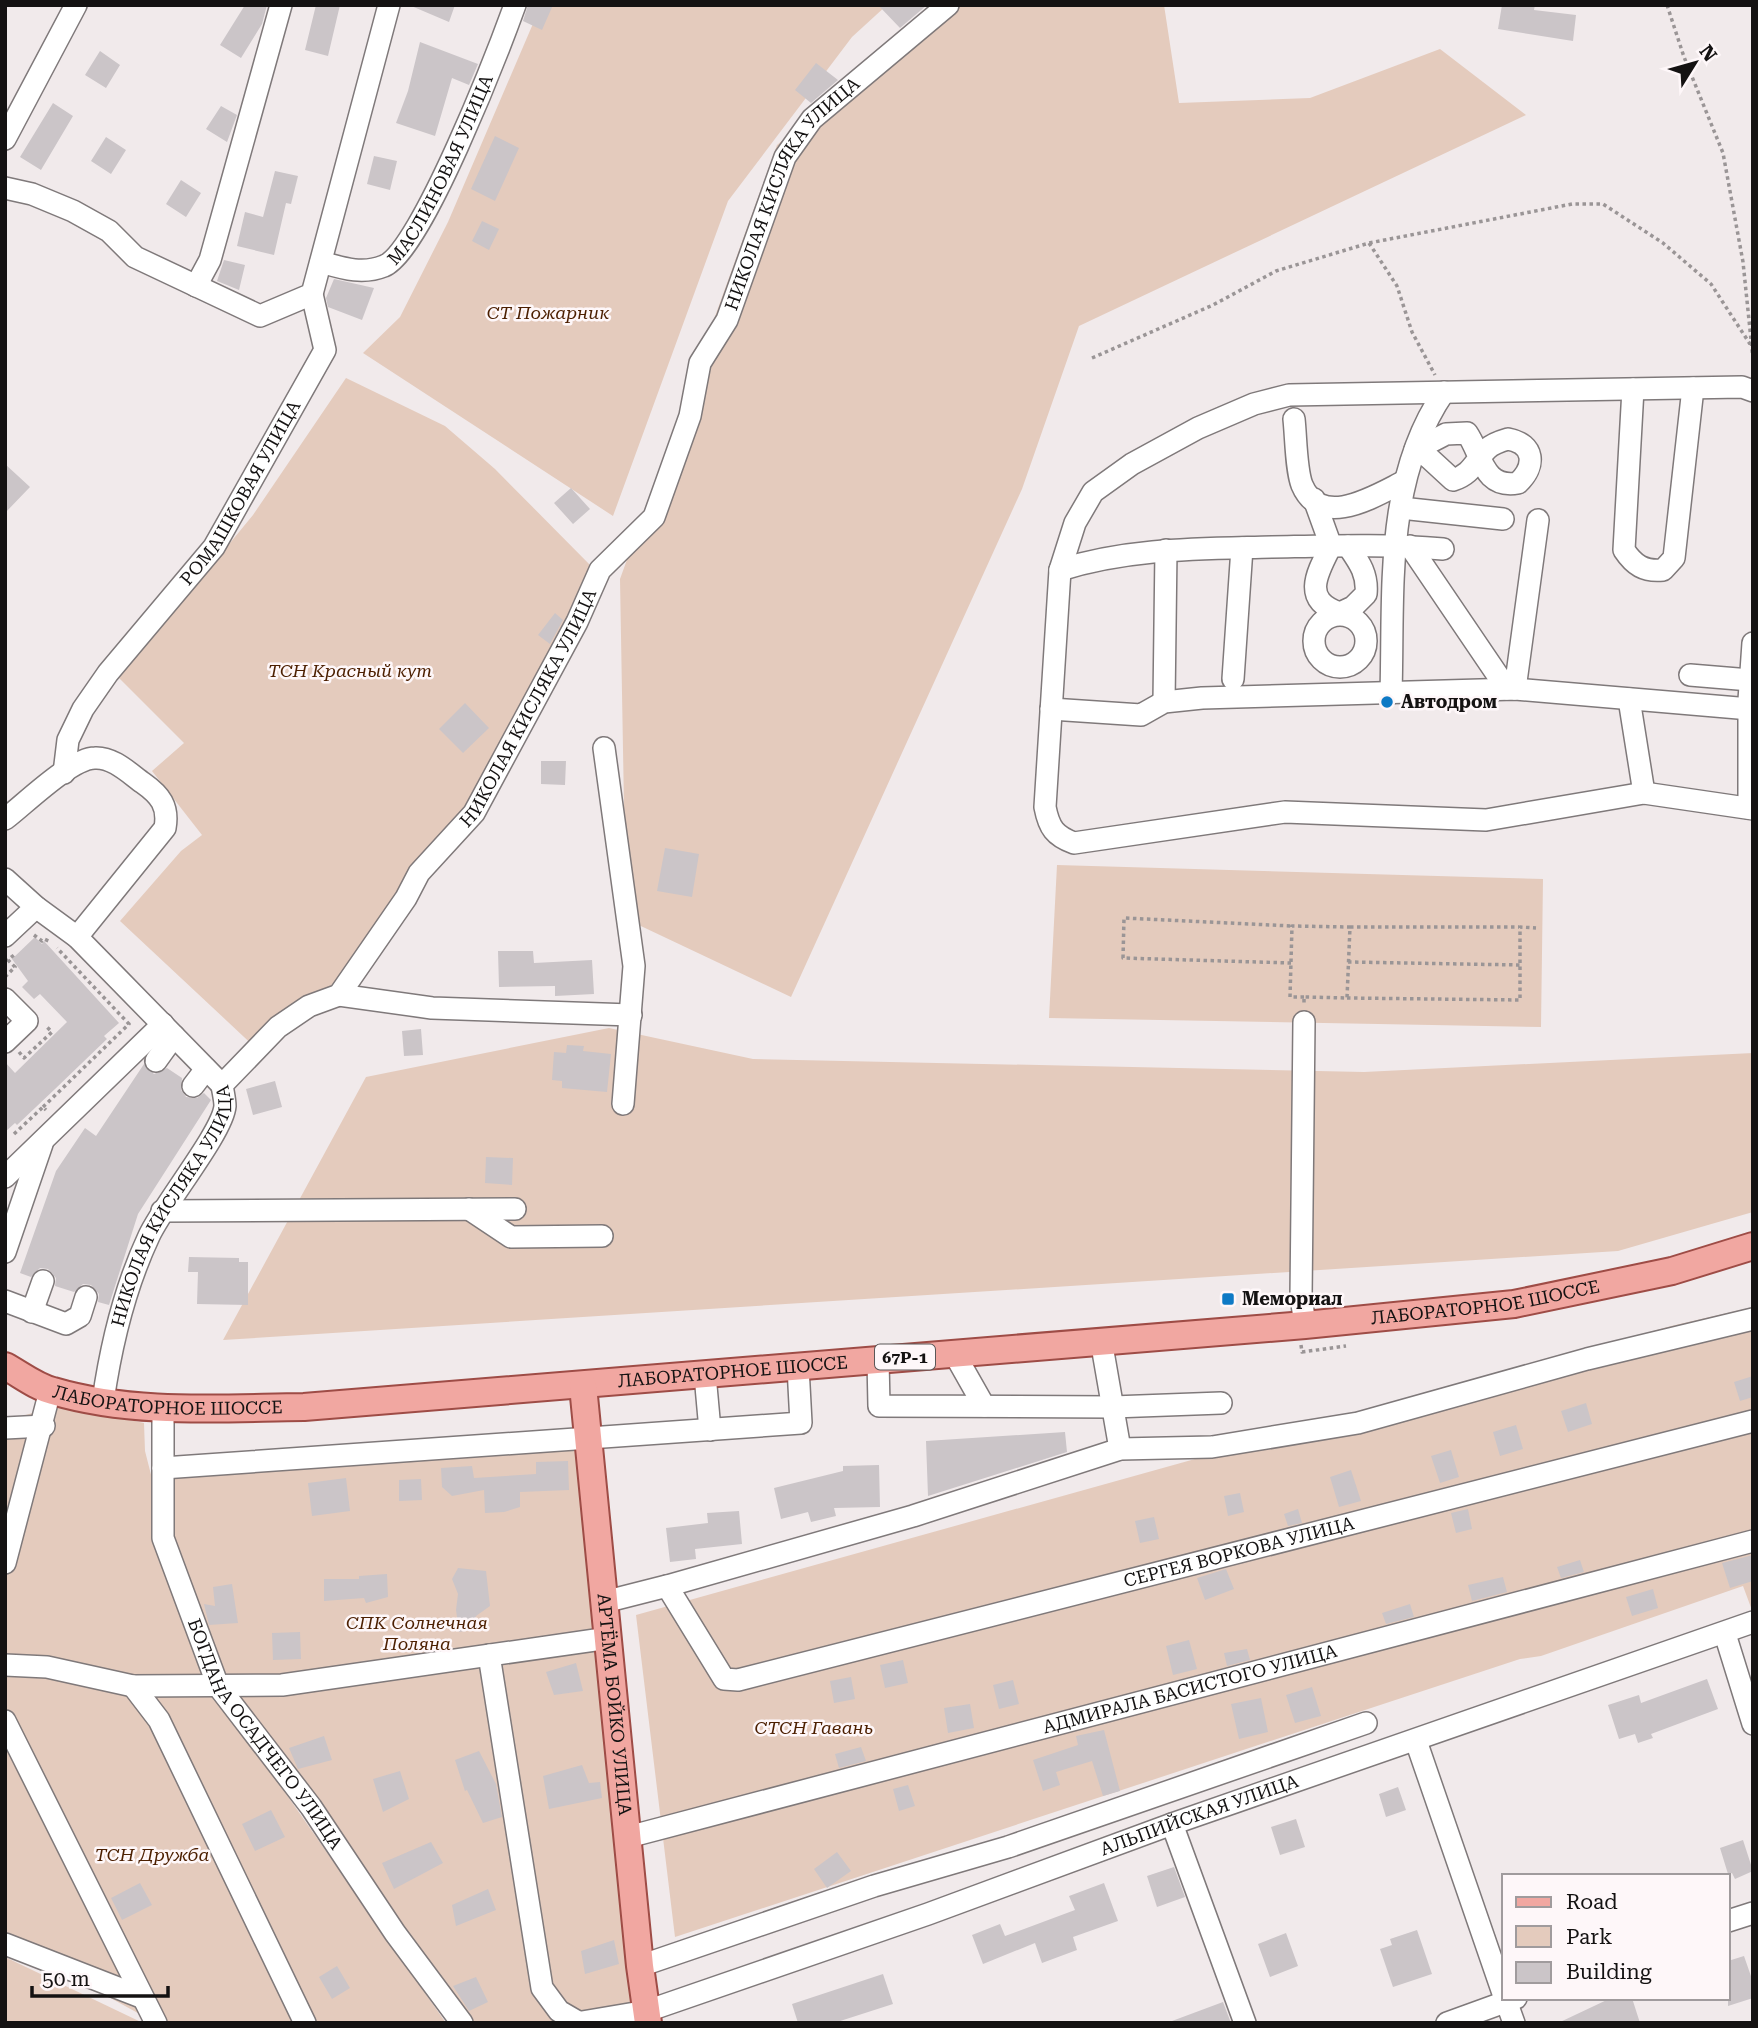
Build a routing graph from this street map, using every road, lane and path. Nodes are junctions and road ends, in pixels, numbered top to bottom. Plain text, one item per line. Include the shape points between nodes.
1 (76, 5) edge
2 (281, 5) edge
3 (389, 5) edge
4 (515, 5) edge
5 (948, 5) edge
6 (1667, 5) edge
7 (5, 139) edge
8 (5, 188) edge
9 (1369, 243) junction
10 (321, 262) junction
11 (196, 286) junction
12 (312, 294) junction
13 (1751, 344) junction
14 (1093, 358) dead end
15 (1753, 359) edge
16 (1693, 388) junction
17 (1633, 389) junction
18 (1753, 391) edge
19 (1444, 392) junction
20 (1294, 419) dead end
21 (1415, 450) junction
22 (1403, 482) junction
23 (1314, 499) junction
24 (1401, 508) junction
25 (1503, 519) dead end
26 (1538, 520) dead end
27 (1403, 545) junction
28 (1340, 546) junction
29 (1242, 548) junction
30 (1166, 550) junction
31 (1443, 550) dead end
32 (1060, 570) junction
33 (1753, 643) edge
34 (1690, 675) dead end
35 (1233, 679) dead end
36 (1750, 680) junction
37 (1511, 689) junction
38 (1391, 693) junction
39 (1629, 699) junction
40 (1164, 702) junction
41 (1051, 709) junction
42 (1749, 709) junction
43 (604, 748) dead end
44 (64, 773) junction
45 (1644, 793) junction
46 (1751, 808) edge
47 (5, 819) edge
48 (5, 879) edge
49 (36, 907) junction
50 (1292, 926) junction
51 (1349, 927) junction
52 (1520, 927) junction
53 (1536, 928) dead end
54 (77, 937) junction
55 (26, 943) dead end
56 (11, 944) edge
57 (1348, 962) junction
58 (1291, 963) junction
59 (1520, 965) junction
60 (5, 977) edge
61 (339, 995) junction
62 (1304, 998) junction
63 (1347, 998) junction
64 (5, 999) edge
65 (631, 1015) junction
66 (42, 1021) dead end
67 (1304, 1022) joint
68 (168, 1030) junction
69 (10, 1045) edge
70 (156, 1061) dead end
71 (222, 1085) junction
72 (623, 1104) dead end
73 (43, 1107) junction
74 (49, 1113) dead end
75 (14, 1135) dead end
76 (43, 1141) junction
77 (5, 1177) edge
78 (469, 1209) junction
79 (515, 1209) dead end
80 (162, 1211) junction
81 (601, 1236) dead end
82 (1753, 1246) edge
83 (5, 1252) edge
84 (43, 1281) dead end
85 (86, 1297) dead end
86 (5, 1301) edge
87 (32, 1312) junction
88 (1753, 1319) edge
89 (1306, 1325) junction
90 (1101, 1340) junction
91 (954, 1353) junction
92 (878, 1360) junction
93 (5, 1366) edge
94 (798, 1367) junction
95 (705, 1375) junction
96 (583, 1386) junction
97 (50, 1391) junction
98 (103, 1401) junction
99 (1221, 1403) dead end
100 (984, 1406) junction
101 (1113, 1407) junction
102 (163, 1409) junction
103 (1753, 1421) edge
104 (44, 1426) junction
105 (5, 1428) edge
106 (710, 1430) junction
107 (589, 1439) junction
108 (1120, 1448) junction
109 (163, 1468) junction
110 (1753, 1541) edge
111 (5, 1563) edge
112 (667, 1586) junction
113 (604, 1602) junction
114 (1753, 1622) edge
115 (1725, 1634) junction
116 (609, 1638) junction
117 (489, 1655) junction
118 (5, 1665) edge
119 (134, 1686) junction
120 (218, 1686) junction
121 (5, 1721) edge
122 (1366, 1723) dead end
123 (1753, 1724) edge
124 (1416, 1741) junction
125 (1172, 1824) junction
126 (628, 1837) junction
127 (1753, 1913) edge
128 (1730, 1921) edge
129 (5, 1944) edge
130 (640, 1966) junction
131 (1502, 1982) edge
132 (141, 1997) junction
133 (1505, 2000) edge
134 (1508, 2000) edge
135 (647, 2017) edge
136 (156, 2023) edge
137 (306, 2023) edge
138 (461, 2023) edge
139 (577, 2023) edge
140 (1245, 2023) edge
141 (1447, 2023) edge
142 (1514, 2023) edge

1 - 7 street
2 - 11 street via 210,260
3 - 10 street, РОМАШКОВАЯ УЛИЦА
4 - 10 street, МАСЛИНОВАЯ УЛИЦА via 458,150 408,240 386,266 358,271
5 - 61 street, НИКОЛАЯ КИСЛЯКА УЛИЦА via 812,119 785,157 727,320 700,363 690,416 654,517 600,570 577,622 474,813 419,873
6 - 13 path via 1723,153 1743,262
8 - 11 street via 73,211 109,231 135,257
9 - 13 path via 1572,204 1603,204 1663,243 1711,284
9 - 14 path via 1276,271 1213,305
9 - 19 path via 1397,286 1412,332
10 - 12 street, РОМАШКОВАЯ УЛИЦА
11 - 12 street via 260,316
12 - 44 street, РОМАШКОВАЯ УЛИЦА via 324,350 214,547 83,709 68,740
13 - 15 path
16 - 17 street
16 - 17 street via 1674,558 1663,570 1649,572 1633,563 1624,550
16 - 18 street
17 - 19 street
19 - 21 street via 1425,419
19 - 32 street via 1289,395 1198,428 1132,464 1093,492 1075,523
20 - 23 street via 1302,485
21 - 21 street via 1454,480 1464,477 1480,459 1467,433 1457,432
21 - 22 street
22 - 23 street via 1354,506 1329,508
22 - 24 street
23 - 28 street
24 - 25 street
24 - 27 street
26 - 37 street
27 - 28 street
27 - 31 street
27 - 37 street
27 - 38 street
28 - 28 street via 1316,578 1315,591 1320,603 1340,613 1366,594 1368,582 1364,571
28 - 29 street
29 - 30 street
29 - 35 street
30 - 32 street via 1093,559
30 - 40 street
32 - 41 street
33 - 36 street
34 - 36 street
36 - 42 street
37 - 38 street
37 - 39 street
38 - 40 street
39 - 42 street
39 - 45 street
40 - 41 street via 1141,715
41 - 45 street via 1045,807 1056,836 1074,843 1285,812 1486,820
42 - 46 street
43 - 65 street via 635,966
44 - 47 street
44 - 54 street via 96,758 117,764 157,793 168,812 165,828
45 - 46 street
48 - 49 street
49 - 54 street
49 - 56 street
50 - 51 path
50 - 58 path
50 - 58 path via 1124,918 1123,958
51 - 52 path
51 - 57 path
52 - 53 path
52 - 59 path
54 - 68 street
55 - 73 path via 35,934 50,941 129,1024
56 - 60 path via 8,960 16,967
57 - 59 path
57 - 63 path
58 - 62 path via 1290,997
59 - 63 path via 1520,1000
61 - 65 street via 432,1008
61 - 71 street, НИКОЛАЯ КИСЛЯКА УЛИЦА via 309,1006 278,1027
62 - 63 path
62 - 67 path
64 - 69 street via 27,1021
65 - 72 street
66 - 69 path via 52,1032 24,1058
67 - 89 street via 1301,1297
68 - 70 street
68 - 71 street via 200,1077
68 - 76 street
71 - 80 street, НИКОЛАЯ КИСЛЯКА УЛИЦА via 225,1107 219,1124
73 - 74 path
73 - 75 path
76 - 77 street
76 - 83 street
78 - 79 street
78 - 80 street
78 - 81 street via 511,1237
80 - 98 street, НИКОЛАЯ КИСЛЯКА УЛИЦА via 137,1263 109,1358
82 - 89 main road, ЛАБОРАТОРНОЕ ШОССЕ / 67Р-1 via 1672,1270 1514,1304
84 - 87 street
85 - 87 street via 80,1316 66,1324
86 - 87 street
88 - 108 street via 1587,1359 1358,1423 1212,1447
89 - 90 main road, ЛАБОРАТОРНОЕ ШОССЕ / 67Р-1
90 - 91 main road, ЛАБОРАТОРНОЕ ШОССЕ / 67Р-1
90 - 101 street
91 - 92 main road, ЛАБОРАТОРНОЕ ШОССЕ / 67Р-1
91 - 100 street
92 - 94 main road, ЛАБОРАТОРНОЕ ШОССЕ / 67Р-1
92 - 100 street via 878,1406
93 - 97 main road, ЛАБОРАТОРНОЕ ШОССЕ / 67Р-1
94 - 95 main road, ЛАБОРАТОРНОЕ ШОССЕ / 67Р-1
94 - 106 street via 801,1423
95 - 96 main road, ЛАБОРАТОРНОЕ ШОССЕ / 67Р-1
95 - 106 street
96 - 102 main road, ЛАБОРАТОРНОЕ ШОССЕ / 67Р-1 via 304,1407
96 - 107 main road, АРТЁМА БОЙКО УЛИЦА
97 - 98 main road, ЛАБОРАТОРНОЕ ШОССЕ / 67Р-1
97 - 104 street
98 - 102 main road, ЛАБОРАТОРНОЕ ШОССЕ / 67Р-1
99 - 101 street
100 - 101 street
101 - 108 street
102 - 109 street, БОГДАНА ОСАДЧЕГО УЛИЦА
103 - 112 street, СЕРГЕЯ ВОРКОВА УЛИЦА via 738,1680 724,1679
104 - 105 street
104 - 111 street
106 - 107 street
107 - 109 street
107 - 113 main road, АРТЁМА БОЙКО УЛИЦА
108 - 112 street via 937,1508
109 - 120 street, БОГДАНА ОСАДЧЕГО УЛИЦА via 163,1538
110 - 126 street, АДМИРАЛА БАСИСТОГО УЛИЦА
112 - 113 street
113 - 116 main road, АРТЁМА БОЙКО УЛИЦА
114 - 115 street, АЛЬПИЙСКАЯ УЛИЦА
115 - 123 street
115 - 124 street, АЛЬПИЙСКАЯ УЛИЦА
116 - 117 street
116 - 126 main road, АРТЁМА БОЙКО УЛИЦА
117 - 120 street via 282,1685
117 - 139 street via 542,1988 559,2011
118 - 119 street via 47,1667
119 - 120 street
119 - 137 street via 159,1720
120 - 138 street, БОГДАНА ОСАДЧЕГО УЛИЦА via 311,1807
121 - 132 street
122 - 130 street via 1008,1847 874,1886
124 - 125 street, АЛЬПИЙСКАЯ УЛИЦА
124 - 131 street
125 - 135 street, АЛЬПИЙСКАЯ УЛИЦА
125 - 140 street
126 - 130 main road, АРТЁМА БОЙКО УЛИЦА
127 - 128 street
129 - 132 street
130 - 135 main road, АРТЁМА БОЙКО УЛИЦА
132 - 136 street
133 - 141 street
134 - 142 street
135 - 139 street, АЛЬПИЙСКАЯ УЛИЦА

